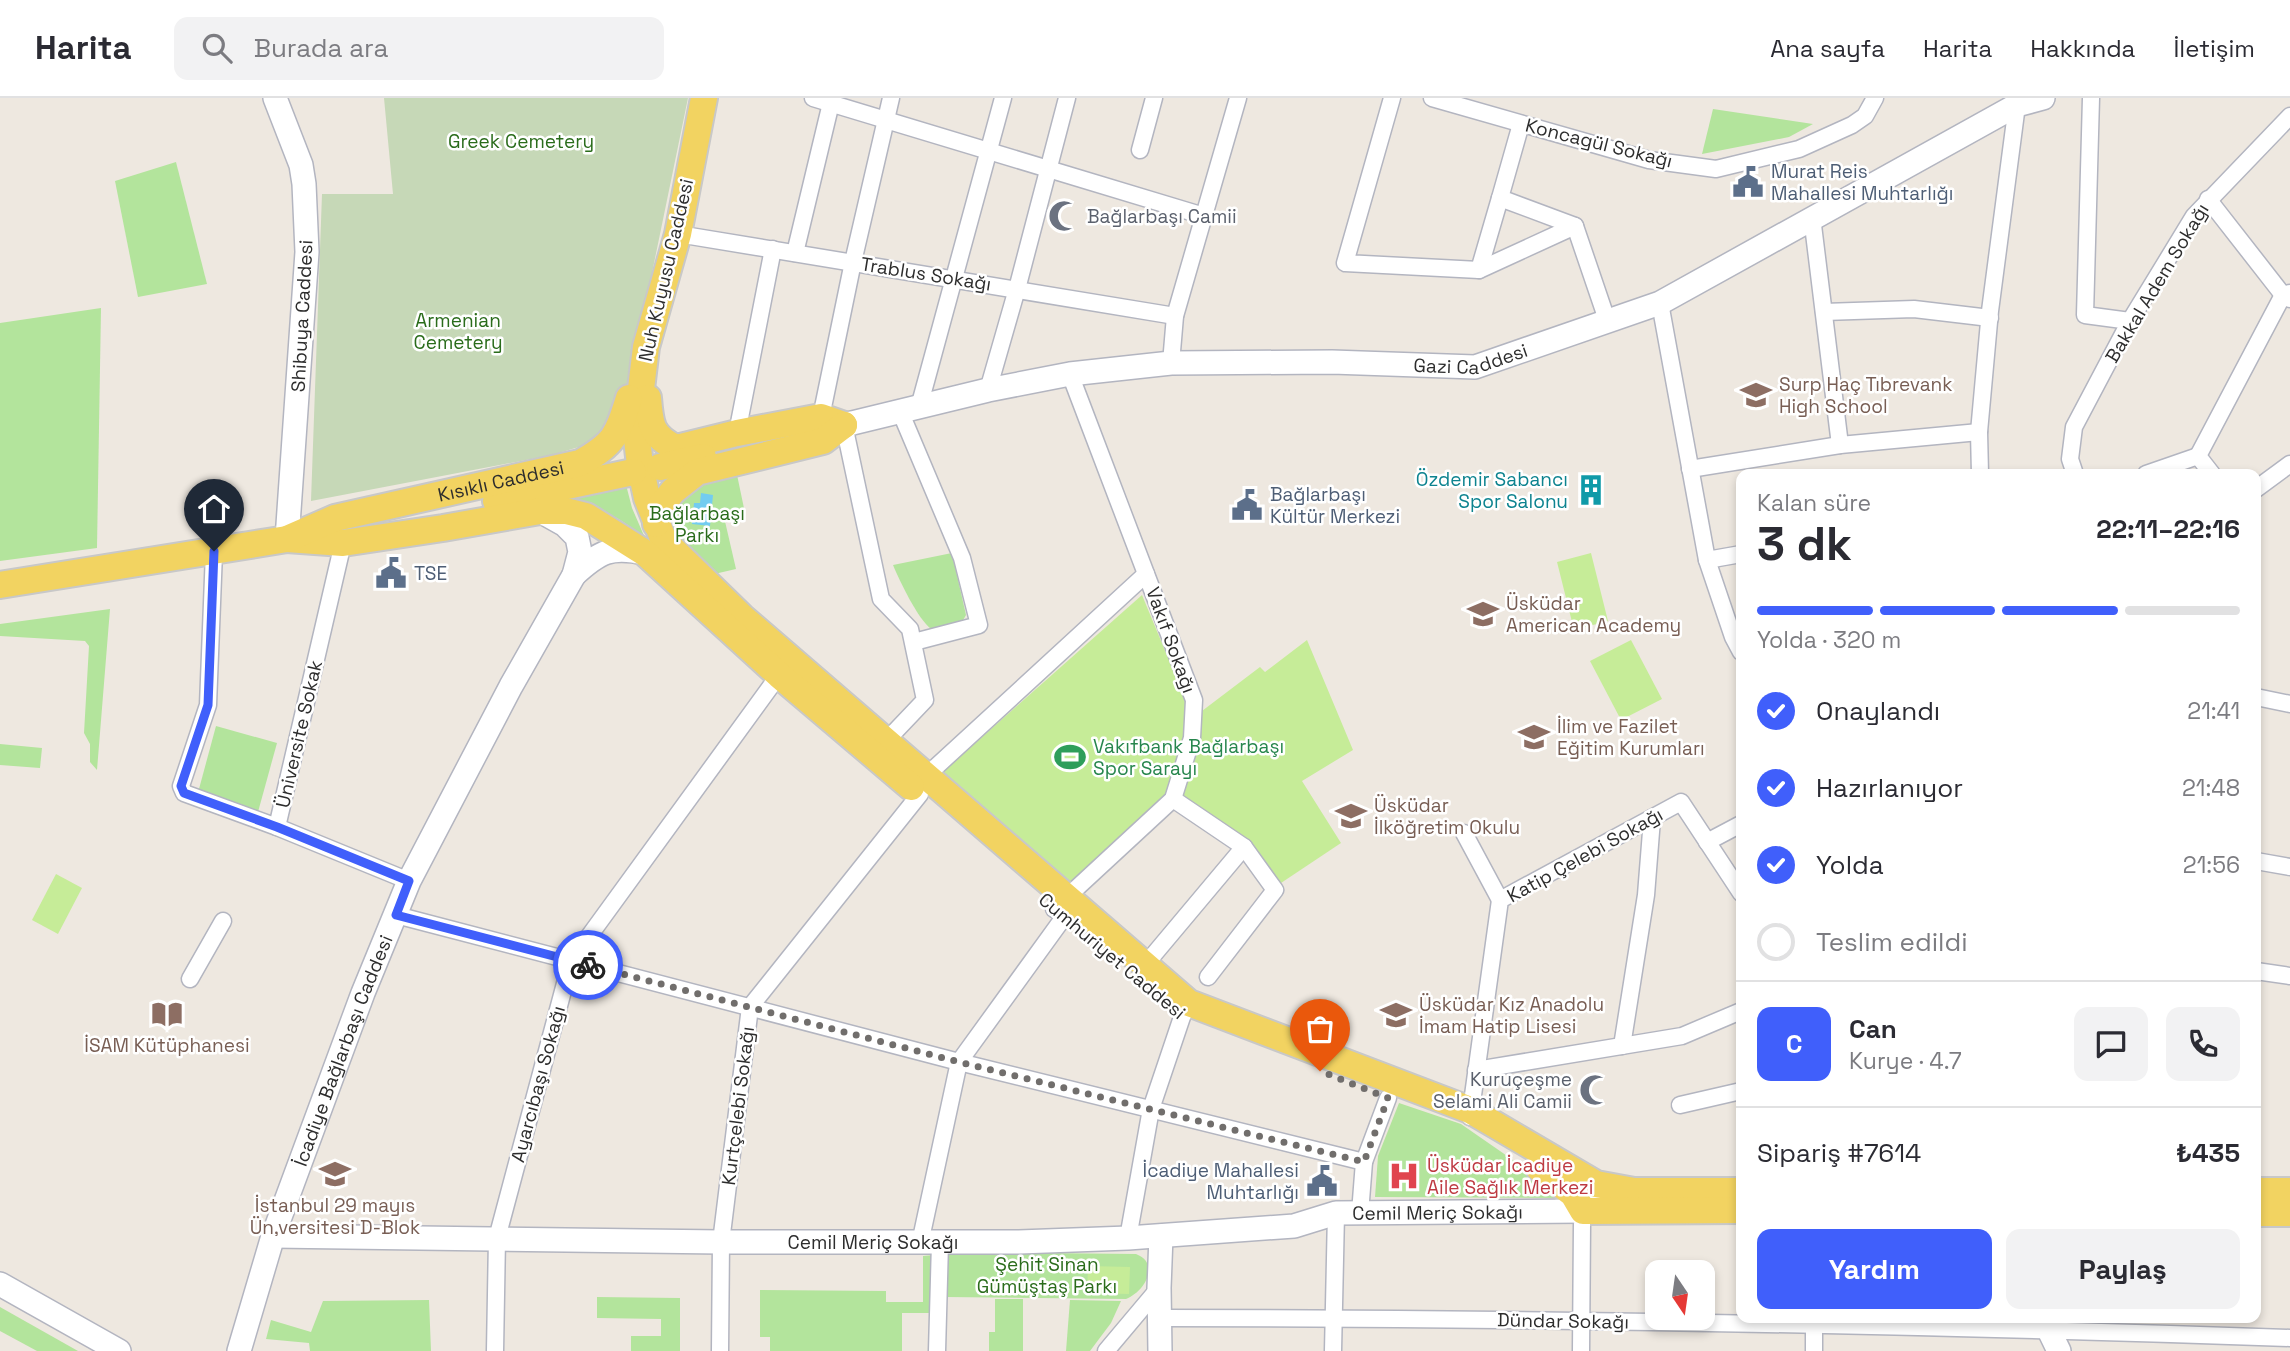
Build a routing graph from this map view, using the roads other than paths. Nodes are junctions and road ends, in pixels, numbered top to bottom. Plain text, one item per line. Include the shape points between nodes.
1 (275, 98) edge
2 (704, 98) edge
3 (813, 98) edge
4 (891, 98) edge
5 (1003, 98) edge
6 (1067, 98) edge
7 (1154, 98) edge
8 (1238, 98) edge
9 (1391, 98) edge
10 (1432, 98) edge
11 (1875, 98) edge
12 (2043, 98) edge
13 (2091, 98) edge
14 (2009, 101) edge
15 (1462, 102) edge
16 (831, 103) junction
17 (2290, 116) edge
18 (886, 120) junction
19 (1521, 124) junction
20 (1140, 149) dead end
21 (988, 151) junction
22 (1048, 169) junction
23 (1500, 198) junction
24 (2208, 199) junction
25 (1204, 216) junction
26 (1812, 217) junction
27 (1575, 226) junction
28 (678, 234) junction
29 (773, 249) junction
30 (795, 253) junction
31 (853, 262) junction
32 (1479, 270) junction
33 (954, 279) junction
34 (1017, 289) junction
35 (2288, 296) edge
36 (1660, 303) junction
37 (1824, 312) junction
38 (1174, 316) junction
39 (1990, 318) junction
40 (1607, 320) junction
41 (2130, 321) junction
42 (646, 346) junction
43 (1171, 363) junction
44 (1069, 374) junction
45 (988, 390) junction
46 (909, 409) junction
47 (833, 421) junction
48 (1979, 432) junction
49 (737, 433) junction
50 (1840, 445) junction
51 (2198, 456) junction
52 (2290, 464) edge
53 (660, 467) dead end
54 (1690, 469) junction
55 (1980, 469) edge
56 (2073, 469) edge
57 (2160, 469) edge
58 (2208, 469) edge
59 (633, 472) dead end
60 (2261, 485) edge
61 (540, 511) junction
62 (656, 524) junction
63 (288, 539) junction
64 (343, 543) junction
65 (214, 551) junction
66 (645, 553) junction
67 (1736, 555) edge
68 (1707, 560) junction
69 (1146, 574) junction
70 (574, 575) junction
71 (0, 585) edge
72 (1736, 633) edge
73 (914, 642) junction
74 (779, 675) junction
75 (2261, 699) edge
76 (2290, 704) edge
77 (886, 741) junction
78 (923, 785) junction
79 (1173, 799) junction
80 (1652, 819) junction
81 (277, 827) junction
82 (1736, 827) edge
83 (1464, 833) dead end
84 (1707, 842) junction
85 (1244, 847) junction
86 (2261, 861) edge
87 (2289, 864) edge
88 (409, 881) junction
89 (1736, 885) edge
90 (1500, 900) junction
91 (1062, 908) junction
92 (396, 915) junction
93 (223, 921) dead end
94 (571, 961) junction
95 (1145, 965) junction
96 (2261, 972) edge
97 (2290, 976) edge
98 (1208, 977) dead end
99 (190, 979) dead end
100 (750, 1007) junction
101 (1185, 1010) junction
102 (1736, 1013) edge
103 (1622, 1046) junction
104 (959, 1062) junction
105 (1476, 1070) junction
106 (1736, 1092) edge
107 (1388, 1098) junction
108 (1680, 1105) dead end
109 (1151, 1110) junction
110 (1470, 1116) junction
111 (1364, 1162) junction
112 (1634, 1191) junction
113 (1736, 1191) edge
114 (2261, 1191) edge
115 (2290, 1191) edge
116 (1736, 1210) edge
117 (1336, 1213) junction
118 (1360, 1213) junction
119 (2261, 1213) edge
120 (2290, 1213) edge
121 (1582, 1217) junction
122 (273, 1236) junction
123 (1161, 1236) junction
124 (497, 1238) junction
125 (1128, 1238) junction
126 (722, 1242) junction
127 (930, 1243) junction
128 (0, 1284) edge
129 (1159, 1288) junction
130 (1161, 1318) junction
131 (1333, 1318) junction
132 (1581, 1322) junction
133 (1736, 1322) edge
134 (1814, 1323) edge
135 (1930, 1323) edge
136 (2046, 1324) edge
137 (2290, 1338) edge
138 (119, 1351) edge
139 (239, 1351) edge
140 (495, 1351) edge
141 (720, 1351) edge
142 (937, 1351) edge
143 (1106, 1351) edge
144 (1160, 1351) edge
145 (1333, 1351) edge
146 (1581, 1351) edge
147 (1814, 1351) edge
148 (2059, 1351) edge

1 - 63 street, Shibuya Caddesi via 301,165 307,252
2 - 28 main road, Nuh Kuyusu Caddesi
3 - 16 street
4 - 18 street
5 - 21 street
6 - 22 street
7 - 20 street
8 - 25 street
9 - 32 street via 1345,263
10 - 15 street, Koncagül Sokağı
11 - 19 street, Koncagül Sokağı via 1865,116 1852,125 1799,149 1716,169 1649,160
12 - 14 street, Gazi Caddesi
13 - 41 street via 2085,315
14 - 26 street, Gazi Caddesi
14 - 39 street
15 - 19 street, Koncagül Sokağı
16 - 18 street
16 - 30 street
17 - 24 street, Bakkal Adem Sokağı
18 - 21 street
18 - 31 street
19 - 23 street
21 - 22 street
21 - 33 street
22 - 25 street
22 - 34 street
23 - 27 street
23 - 32 street
24 - 35 street
24 - 41 street, Bakkal Adem Sokağı
25 - 38 street
26 - 36 street, Gazi Caddesi
26 - 37 street
27 - 32 street
27 - 40 street
28 - 29 street, Trablus Sokağı
28 - 42 main road, Nuh Kuyusu Caddesi
29 - 30 street, Trablus Sokağı
29 - 49 street
30 - 31 street, Trablus Sokağı
31 - 33 street, Trablus Sokağı
31 - 47 street
33 - 34 street, Trablus Sokağı
33 - 46 street
34 - 38 street, Trablus Sokağı
34 - 45 street
35 - 51 street
36 - 40 street, Gazi Caddesi
36 - 54 street
37 - 39 street via 1913,309
37 - 50 street
38 - 43 street
39 - 48 street
40 - 43 street, Gazi Caddesi via 1475,368 1332,362
41 - 56 street, Bakkal Adem Sokağı via 2074,427
42 - 49 main road via 649,422 661,441 676,448
42 - 62 main road, Nuh Kuyusu Caddesi via 636,431
42 - 63 main road, Kısıklı Caddesi via 622,424 604,449 580,463 335,518
43 - 44 street, Gazi Caddesi
44 - 45 street, Gazi Caddesi
44 - 69 street, Vakıf Sokağı
45 - 46 street, Gazi Caddesi
46 - 47 street, Gazi Caddesi
46 - 73 street via 962,558 979,625
47 - 49 main road
47 - 53 main road
47 - 62 main road via 823,441 697,472 660,507
47 - 73 street via 881,599 911,629
48 - 50 street
48 - 55 street
50 - 54 street
51 - 57 street
51 - 58 street
52 - 60 street
54 - 68 street
59 - 63 main road
61 - 64 main road, Kısıklı Caddesi
61 - 66 main road, Kısıklı Caddesi via 586,516
61 - 70 street, İcadiye Bağlarbaşı Caddesi via 576,537 580,552
62 - 77 main road, Cumhuriyet Caddesi via 664,541 742,617
63 - 64 main road, Kısıklı Caddesi
63 - 65 main road, Kısıklı Caddesi
64 - 81 street, Üniversite Sokak
65 - 71 main road, Kısıklı Caddesi
65 - 81 street via 208,705 181,786 184,793
66 - 70 street, İcadiye Bağlarbaşı Caddesi via 621,548 591,559
66 - 74 main road, Cumhuriyet Caddesi
67 - 68 street
68 - 72 street
69 - 78 street, Kurtçelebi Sokağı
69 - 79 street, Vakıf Sokağı via 1194,699 1192,738
70 - 88 street, İcadiye Bağlarbaşı Caddesi
73 - 77 street via 925,700
74 - 78 main road, Cumhuriyet Caddesi
74 - 94 street, Ayarcıbaşı Sokağı
75 - 76 street
77 - 78 main road, Cumhuriyet Caddesi
78 - 91 main road, Cumhuriyet Caddesi
78 - 100 street, Kurtçelebi Sokağı
79 - 85 street
79 - 91 street, Vakıf Sokağı
80 - 84 street, Katip Çelebi Sokağı via 1681,802
80 - 90 street, Katip Çelebi Sokağı
80 - 103 street via 1646,895
81 - 88 street, Üniversite Sokak
82 - 84 street
83 - 90 street
84 - 89 street
85 - 95 street
85 - 98 street via 1276,890
86 - 87 street
88 - 92 street, İcadiye Bağlarbaşı Caddesi
90 - 105 street, Katip Çelebi Sokağı
91 - 95 main road, Cumhuriyet Caddesi
91 - 101 main road, Cumhuriyet Caddesi
91 - 104 street, Vakıf Sokağı
92 - 94 street
92 - 122 street, İcadiye Bağlarbaşı Caddesi
93 - 99 street
94 - 100 street
94 - 124 street, Ayarcıbaşı Sokağı
95 - 101 main road, Cumhuriyet Caddesi
96 - 97 street
100 - 104 street
100 - 126 street, Kurtçelebi Sokağı
101 - 107 main road, Cumhuriyet Caddesi
101 - 109 street
101 - 110 main road, Cumhuriyet Caddesi
102 - 103 street via 1682,1036
103 - 105 street
104 - 109 street
104 - 127 street
105 - 110 street, Katip Çelebi Sokağı
106 - 108 street
107 - 110 main road, Cumhuriyet Caddesi
107 - 111 street
109 - 111 street
109 - 125 street
110 - 112 main road, Cumhuriyet Caddesi via 1596,1184
110 - 121 main road, Cumhuriyet Caddesi via 1573,1194
111 - 118 street
112 - 113 main road, Cumhuriyet Caddesi
112 - 121 street, Cemil Meriç Sokağı
114 - 115 main road
116 - 121 main road
117 - 118 street, Cemil Meriç Sokağı
117 - 123 street, Cemil Meriç Sokağı via 1294,1226
117 - 131 street
118 - 121 street, Cemil Meriç Sokağı
119 - 120 main road
121 - 132 street
122 - 124 street, Cemil Meriç Sokağı
122 - 139 street, İcadiye Bağlarbaşı Caddesi
123 - 125 street, Cemil Meriç Sokağı
123 - 129 street
124 - 126 street, Cemil Meriç Sokağı
124 - 140 street, Ayarcıbaşı Sokağı
125 - 127 street, Cemil Meriç Sokağı
126 - 127 street, Cemil Meriç Sokağı
126 - 141 street, Kurtçelebi Sokağı
127 - 142 street
128 - 138 street
129 - 130 street
129 - 143 street
130 - 131 street, Dündar Sokağı
130 - 144 street
131 - 132 street, Dündar Sokağı
131 - 145 street
132 - 133 street, Dündar Sokağı
132 - 146 street
134 - 147 street
135 - 136 street, Dündar Sokağı
136 - 137 street, Dündar Sokağı
136 - 148 street

